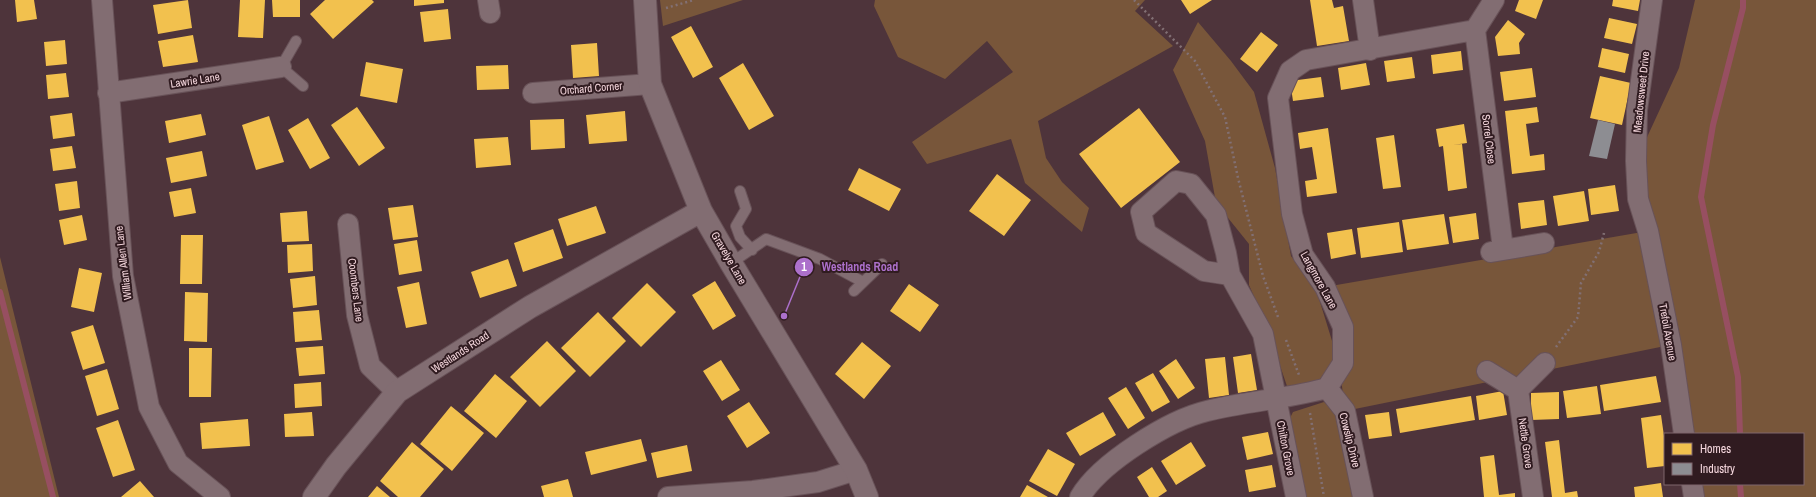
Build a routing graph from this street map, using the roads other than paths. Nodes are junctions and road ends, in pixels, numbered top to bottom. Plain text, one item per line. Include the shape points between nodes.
1 (102, 0) edge
2 (1363, 0) edge
3 (1494, 0) edge
4 (1652, 0) edge
5 (646, 7) edge
6 (1475, 30) junction
7 (296, 41) dead end
8 (1370, 50) junction
9 (281, 67) junction
10 (650, 84) junction
11 (303, 86) dead end
12 (108, 93) junction
13 (533, 93) dead end
14 (740, 191) dead end
15 (702, 210) junction
16 (348, 224) dead end
17 (1648, 231) joint
18 (1544, 243) dead end
19 (752, 250) junction
20 (731, 263) junction
21 (882, 264) dead end
22 (1230, 275) junction
23 (863, 282) junction
24 (854, 291) dead end
25 (1545, 363) road end
26 (1487, 372) dead end
27 (1327, 388) junction
28 (1518, 390) junction
29 (397, 392) junction
30 (1277, 399) junction
31 (1684, 433) edge
32 (856, 470) junction
33 (1692, 485) edge
34 (220, 497) edge
35 (314, 497) edge
36 (668, 497) edge
37 (867, 497) edge
38 (1080, 497) edge
39 (1296, 497) edge
40 (1363, 497) edge
41 (1533, 497) edge
42 (1694, 497) edge

1 - 12 street, William Allen Lane
2 - 8 street
3 - 6 street
4 - 17 street, Meadowsweet Drive via 1637,110 1636,161 1638,199
5 - 10 street, Gravelye Lane
6 - 8 street, Langmore Lane
6 - 18 street, Sorrel Close via 1496,250
7 - 9 lane
8 - 27 street, Langmore Lane via 1306,60 1290,71 1278,98 1292,214 1303,255 1325,287 1343,327 1344,363
9 - 11 lane
9 - 12 street, Lawrie Lane
10 - 13 street, Orchard Corner
10 - 15 street, Gravelye Lane
12 - 34 street, William Allen Lane via 122,276 149,407 178,463
14 - 19 lane via 746,209 736,226 740,237
15 - 20 street, Gravelye Lane
15 - 29 street, Westlands Road via 530,307
16 - 29 street, Coombers Lane via 357,315 370,366
17 - 31 street, Trefoil Avenue via 1671,345
19 - 20 lane
19 - 23 lane via 766,239 820,259
20 - 32 street, Gravelye Lane
21 - 23 lane
22 - 22 street, Chilton Grove via 1204,271 1146,233 1141,212 1176,181 1191,184 1216,215
22 - 30 street, Chilton Grove via 1263,334
23 - 24 lane
25 - 28 street
26 - 28 street
27 - 30 street
27 - 40 street, Cowslip Drive via 1345,411
28 - 41 street, Nettle Grove
29 - 35 street, Westlands Road
30 - 38 street via 1206,411 1169,426 1132,447 1109,464
30 - 39 street, Chilton Grove
32 - 36 street via 818,482 752,491
32 - 37 street, Gravelye Lane
33 - 42 street

